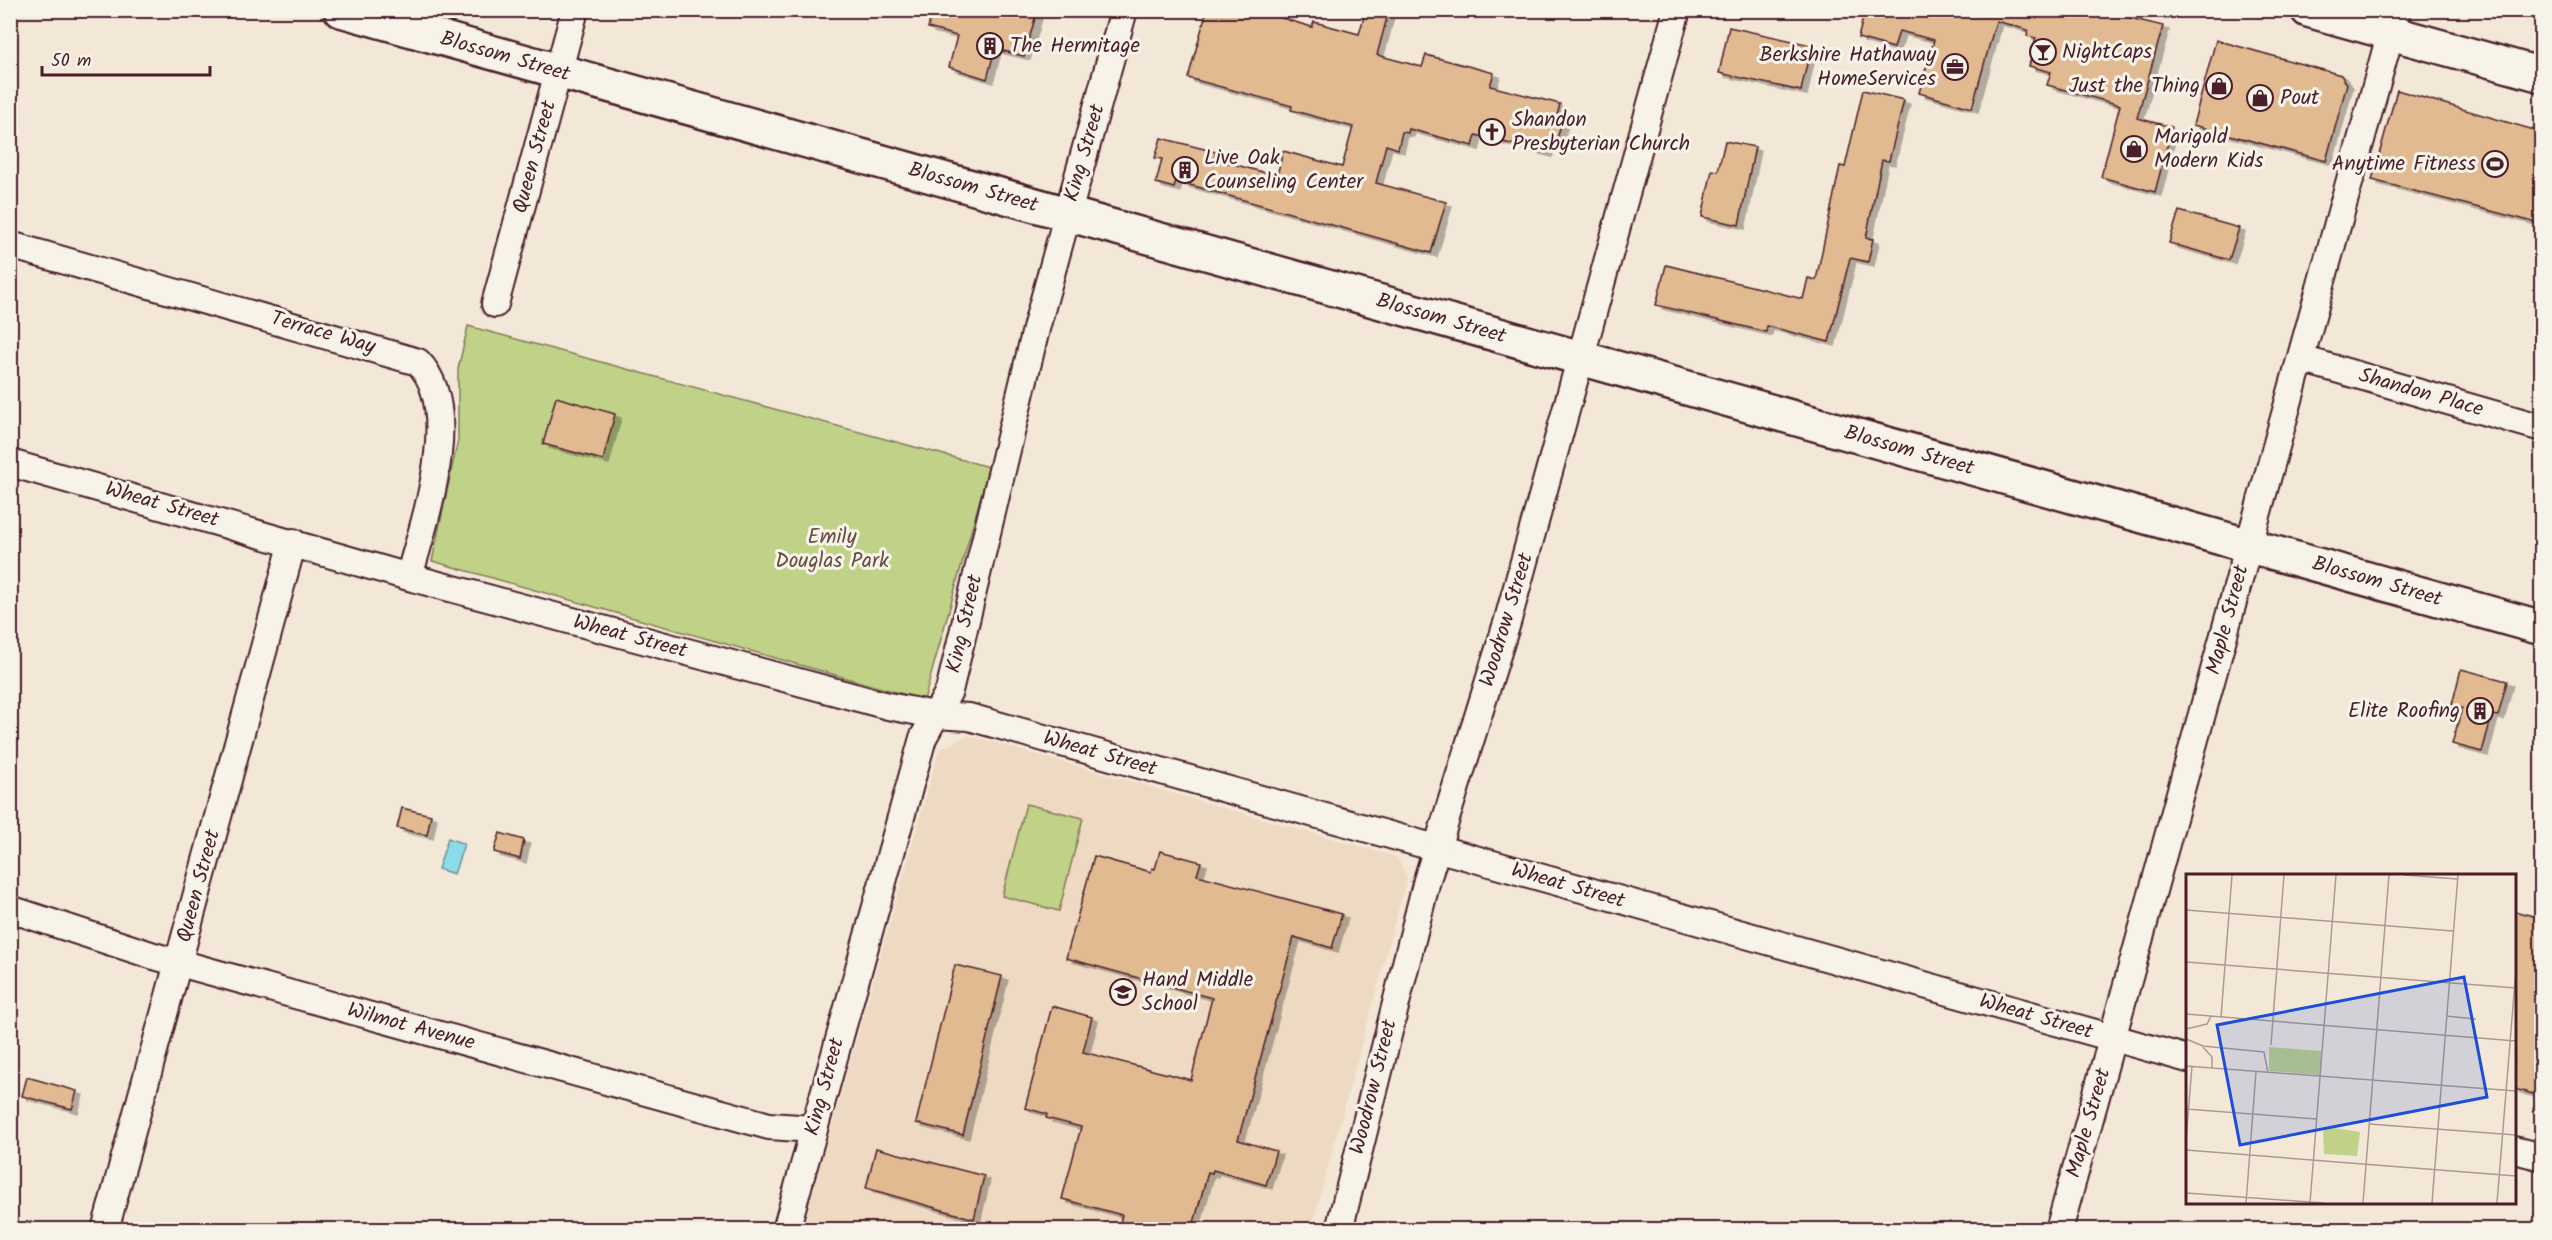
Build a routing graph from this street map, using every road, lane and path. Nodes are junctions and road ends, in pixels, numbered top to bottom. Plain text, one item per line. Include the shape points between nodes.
1 (341, 10) edge
2 (576, 10) edge
3 (1125, 10) edge
4 (1677, 10) edge
5 (2308, 10) edge
6 (2394, 22) edge
7 (558, 72) junction
8 (2541, 75) edge
9 (1068, 214) junction
10 (10, 245) edge
11 (495, 304) dead end
12 (1581, 358) junction
13 (2301, 359) junction
14 (2541, 428) edge
15 (10, 463) edge
16 (293, 542) junction
17 (2249, 546) junction
18 (409, 577) junction
19 (2541, 628) edge
20 (935, 715) junction
21 (1436, 849) junction
22 (10, 909) edge
23 (178, 962) junction
24 (2112, 1038) junction
25 (2186, 1059) edge
26 (814, 1129) junction
27 (2516, 1151) edge
28 (2541, 1157) edge
29 (105, 1230) edge
30 (786, 1230) edge
31 (1339, 1230) edge
32 (2059, 1230) edge

1 - 7 street, Blossom Street
2 - 7 street, Queen Street
3 - 9 street, King Street
4 - 12 street, Woodrow Street
5 - 6 street
6 - 8 street
6 - 13 street, Maple Street
7 - 9 street, Blossom Street
7 - 11 street, Queen Street
9 - 12 street, Blossom Street
9 - 20 street, King Street via 1037,325 949,691
10 - 18 street, Terrace Way via 418,362 433,381 439,433 434,485
12 - 17 street, Blossom Street
12 - 21 street, Woodrow Street via 1508,623
13 - 14 street, Shandon Place
13 - 17 street, Maple Street
15 - 16 street, Wheat Street
16 - 18 street, Wheat Street
16 - 23 street, Queen Street
17 - 19 street, Blossom Street
17 - 24 street, Maple Street
18 - 20 street, Wheat Street via 888,706
20 - 21 street, Wheat Street via 969,717
20 - 26 street, King Street via 923,738
21 - 24 street, Wheat Street
21 - 31 street, Woodrow Street
22 - 23 street, Wilmot Avenue
23 - 26 street, Wilmot Avenue via 769,1126
23 - 29 street, Queen Street
24 - 25 street, Wheat Street
24 - 32 street, Maple Street
26 - 30 street, King Street
27 - 28 street

